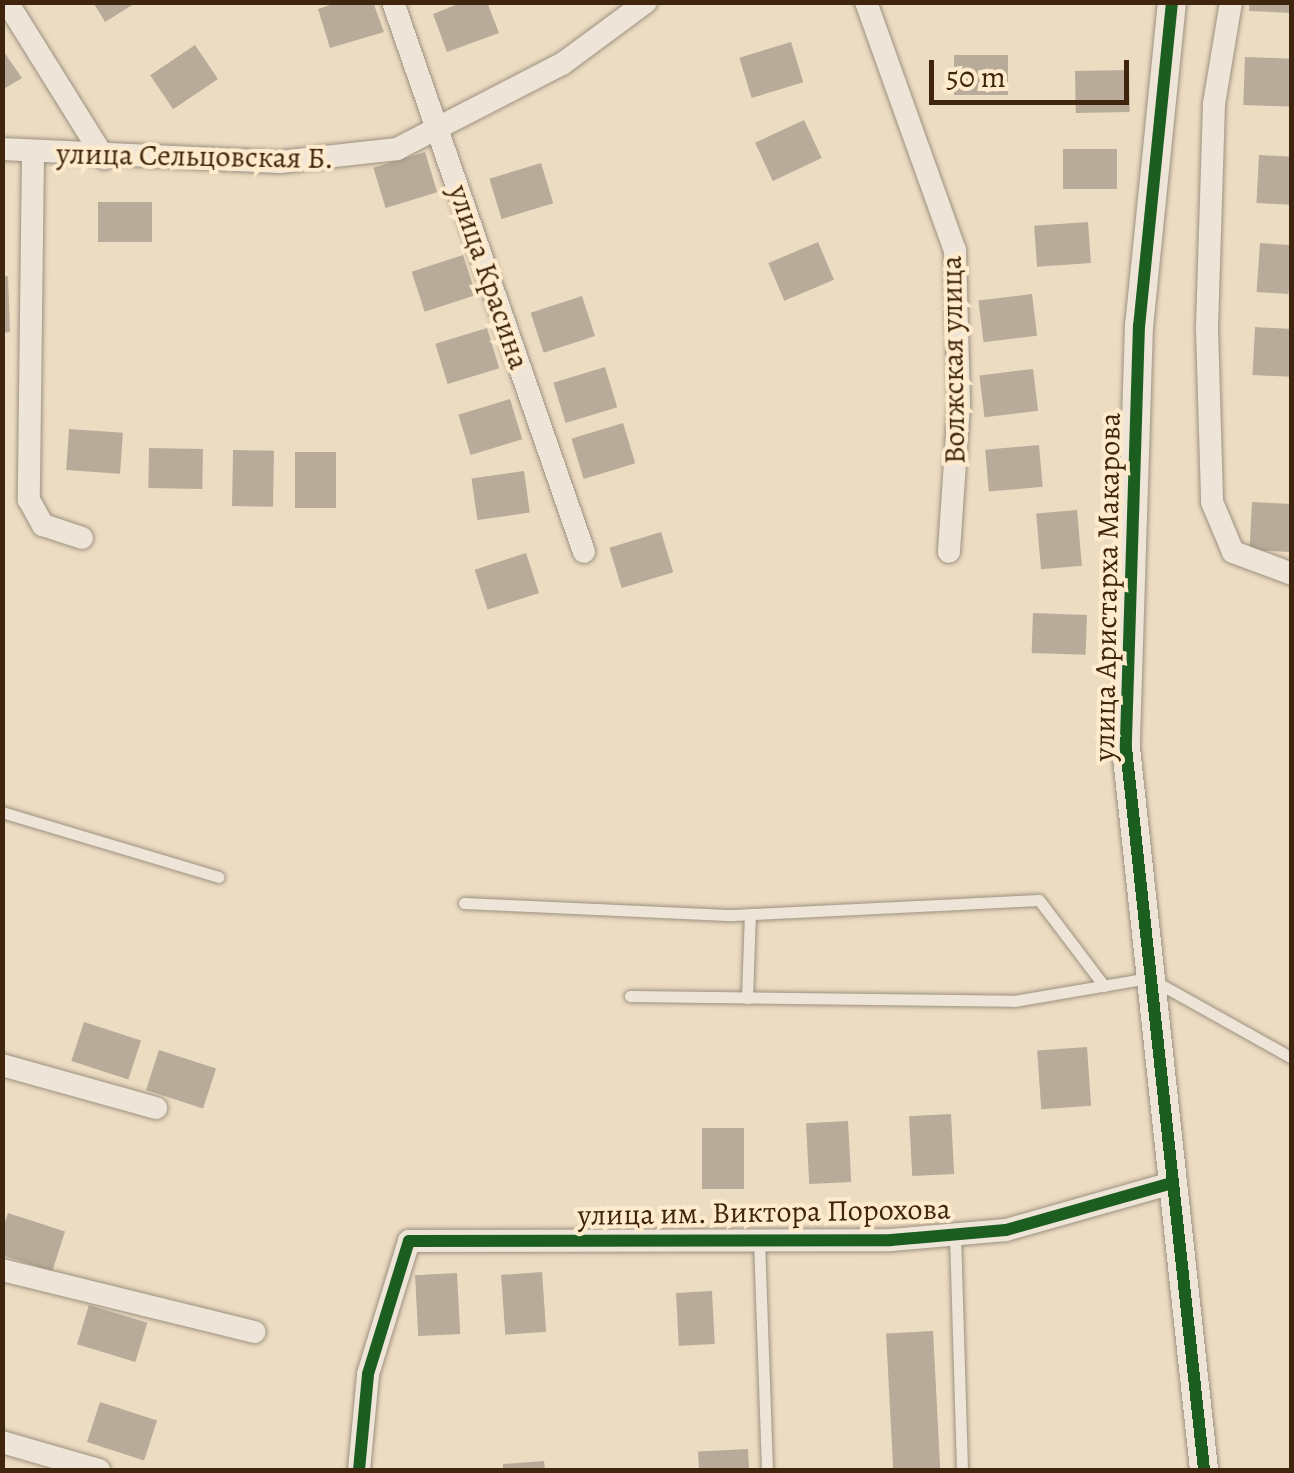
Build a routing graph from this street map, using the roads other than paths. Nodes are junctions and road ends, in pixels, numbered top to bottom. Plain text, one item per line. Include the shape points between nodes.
1 (7, 2) edge
2 (393, 2) edge
3 (646, 2) edge
4 (866, 2) edge
5 (1172, 2) edge
6 (1230, 2) edge
7 (438, 132) junction
8 (2, 149) edge
9 (33, 153) junction
10 (104, 158) junction
11 (82, 538) dead end
12 (584, 552) dead end
13 (950, 552) dead end
14 (1292, 574) edge
15 (2, 812) edge
16 (218, 877) dead end
17 (464, 904) dead end
18 (750, 914) junction
19 (1149, 978) junction
20 (1104, 986) junction
21 (630, 996) dead end
22 (747, 998) junction
23 (1292, 1058) edge
24 (2, 1065) edge
25 (156, 1108) dead end
26 (1172, 1183) junction
27 (954, 1234) junction
28 (759, 1240) junction
29 (2, 1270) edge
30 (254, 1332) dead end
31 (2, 1442) edge
32 (100, 1470) edge
33 (360, 1470) edge
34 (767, 1470) edge
35 (962, 1470) edge
36 (1204, 1470) edge

1 - 10 street
2 - 7 street, улица Красина
3 - 7 street, улица Сельцовская Б. via 562,64
4 - 13 street, Волжская улица via 955,250 959,404
5 - 19 street, улица Аристарха Макарова via 1139,325 1126,646 1126,748
6 - 14 street via 1214,104 1207,329 1212,502 1233,552
7 - 10 street, улица Сельцовская Б. via 337,160
7 - 12 street, улица Красина
8 - 9 street, улица Сельцовская Б.
9 - 10 street, улица Сельцовская Б.
9 - 11 street via 29,500 43,525
15 - 16 lane
17 - 18 lane
18 - 20 lane via 1039,900
18 - 22 lane
19 - 20 lane
19 - 23 lane
19 - 26 street, улица Аристарха Макарова
20 - 22 lane via 1014,1002
21 - 22 lane
24 - 25 street
26 - 27 street, улица им. Виктора Порохова via 1006,1230
26 - 36 street, улица Аристарха Макарова
27 - 28 street, улица им. Виктора Порохова
27 - 35 lane
28 - 33 street, улица им. Виктора Порохова via 409,1241 368,1374
28 - 34 lane
29 - 30 street
31 - 32 street

